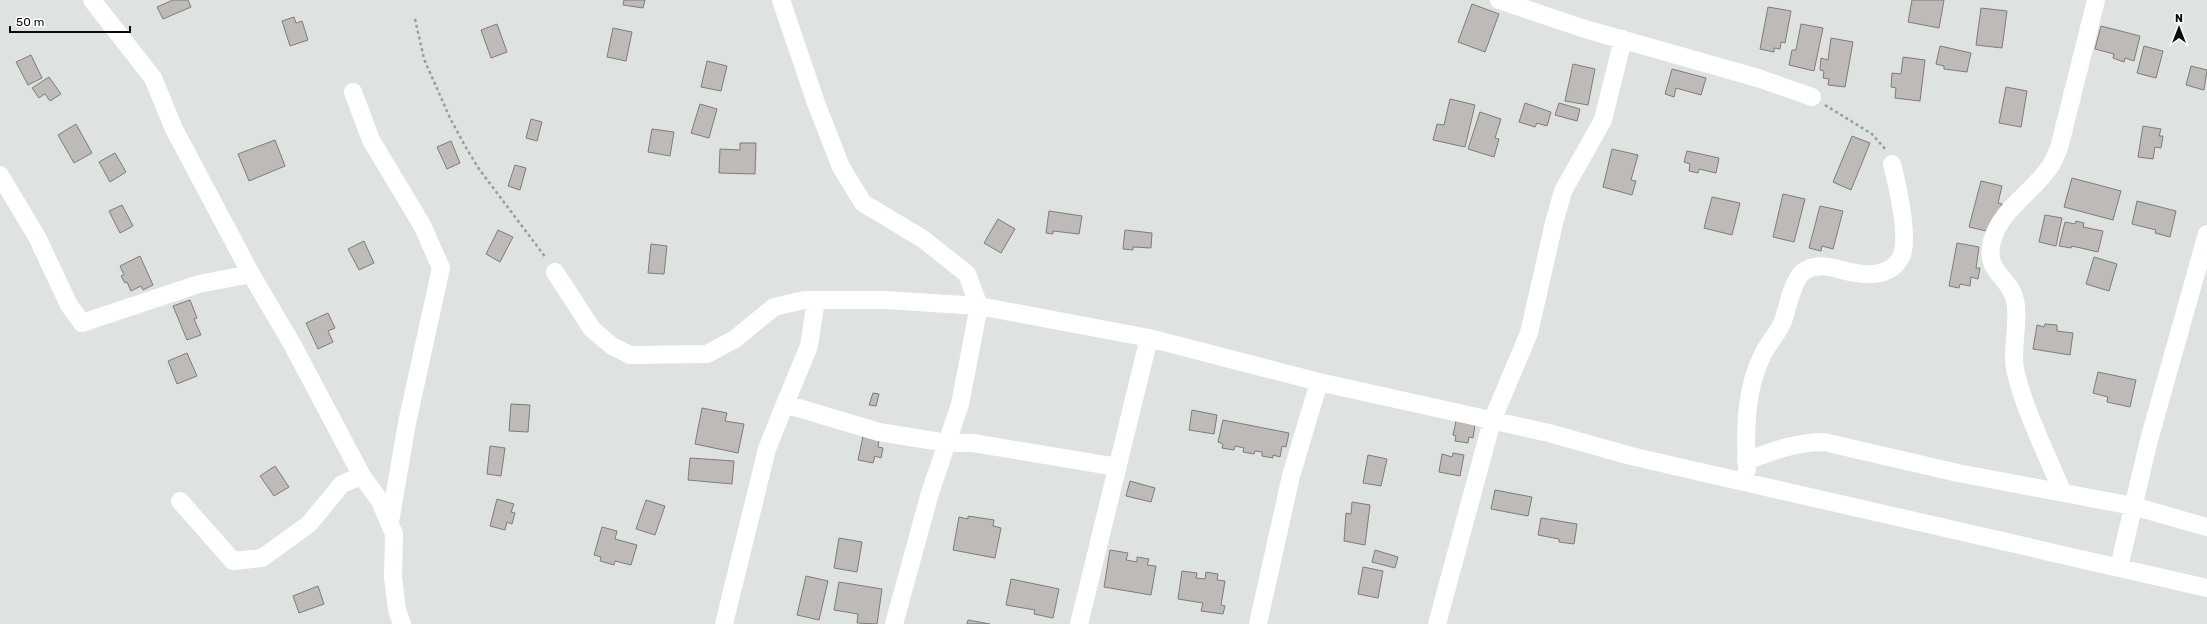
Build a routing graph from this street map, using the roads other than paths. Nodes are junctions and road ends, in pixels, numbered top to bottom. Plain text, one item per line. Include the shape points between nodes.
1 (92, 0) edge
2 (781, 0) edge
3 (1499, 0) edge
4 (2096, 0) edge
5 (1623, 39) junction
6 (353, 92) dead end
7 (1812, 97) road end
8 (1892, 164) road end
9 (0, 175) edge
10 (2207, 234) edge
11 (555, 272) road end
12 (251, 274) junction
13 (816, 300) junction
14 (979, 306) junction
15 (1149, 338) junction
16 (1319, 382) junction
17 (784, 404) junction
18 (1492, 421) junction
19 (947, 443) junction
20 (1746, 461) junction
21 (1117, 467) junction
22 (362, 476) junction
23 (1748, 483) junction
24 (2062, 491) junction
25 (180, 501) dead end
26 (2133, 506) junction
27 (390, 522) junction
28 (2207, 527) edge
29 (2119, 567) junction
30 (2207, 588) edge
31 (402, 624) edge
32 (724, 624) edge
33 (894, 624) edge
34 (1079, 624) edge
35 (1258, 624) edge
36 (1437, 624) edge

1 - 12 street via 153,78 174,129
2 - 14 street via 841,167 863,203 923,239 968,274
3 - 5 street
4 - 24 street via 2059,148 2051,165 1999,223 1991,260 1997,274 2012,289 2015,301 2015,369
5 - 7 street via 1758,78
5 - 18 street via 1603,120 1563,191 1530,334
6 - 27 street via 371,140 422,225 441,268 407,423
8 - 20 street via 1900,200 1903,236 1901,256 1890,270 1875,275 1830,266 1815,266 1805,270 1797,279 1782,323 1753,376 1748,404
9 - 12 street via 37,237 69,305 82,323 199,284
10 - 26 street
11 - 13 street via 592,329 612,346 630,355 707,354 735,339 774,307
12 - 22 street via 292,344
13 - 14 street via 886,300
13 - 17 street via 809,346
14 - 15 street
14 - 19 street via 960,404
15 - 16 street
15 - 21 street
16 - 18 street
16 - 35 street via 1291,476
17 - 19 street via 879,432
17 - 32 street via 766,449
18 - 23 street
18 - 36 street
19 - 21 street via 973,443
19 - 33 street via 930,493
20 - 23 street
20 - 24 street via 1779,448 1804,442 1824,442 1958,473
21 - 34 street
22 - 25 street via 342,484 309,524 262,558 233,560
22 - 27 street via 380,501
23 - 29 street
24 - 26 street
26 - 28 street
26 - 29 street
27 - 31 street via 394,534 393,576 397,610
29 - 30 street

